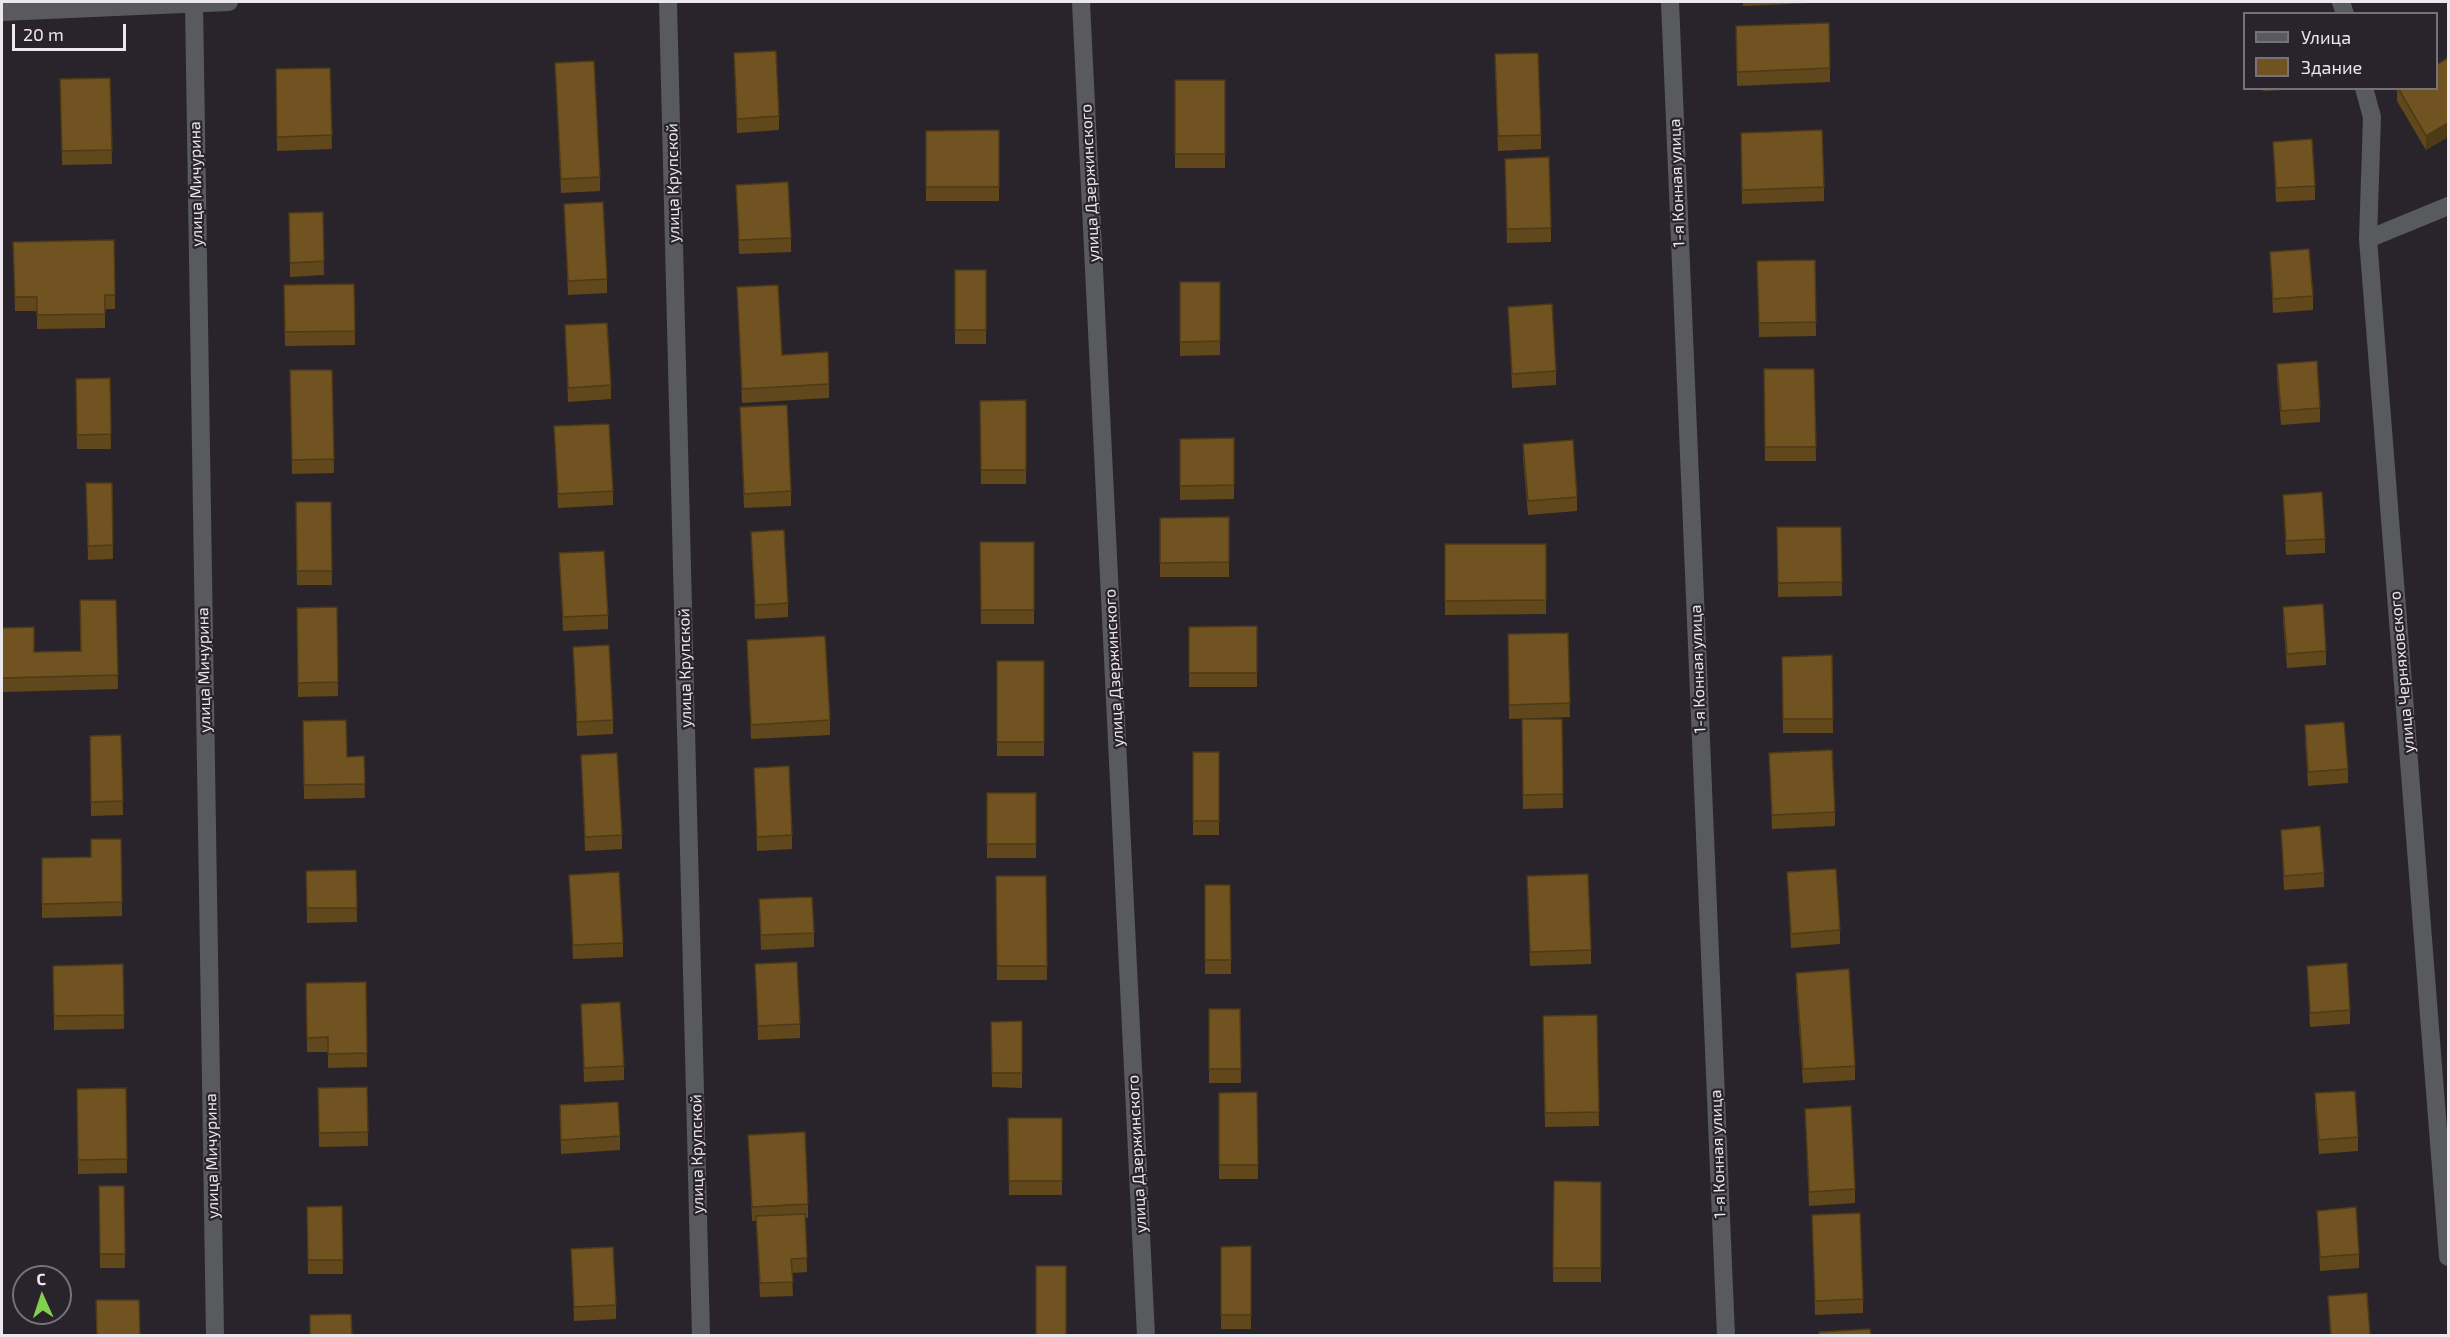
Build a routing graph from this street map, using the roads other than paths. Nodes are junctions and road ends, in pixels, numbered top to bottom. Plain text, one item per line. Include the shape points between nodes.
1 (229, 2) edge
2 (668, 2) edge
3 (1081, 2) edge
4 (1670, 2) edge
5 (194, 4) junction
6 (2, 12) edge
7 (2365, 90) edge
8 (2448, 206) edge
9 (2368, 239) junction
10 (2448, 1257) edge
11 (215, 1335) edge
12 (701, 1335) edge
13 (1146, 1335) edge
14 (1726, 1335) edge

1 - 5 street
2 - 12 street, улица Крупской
3 - 13 street, улица Дзержинского
4 - 14 street, 1-я Конная улица
5 - 6 street
5 - 11 street, улица Мичурина
7 - 9 street, улица Черняховского via 2372,117
8 - 9 street
9 - 10 street, улица Черняховского

